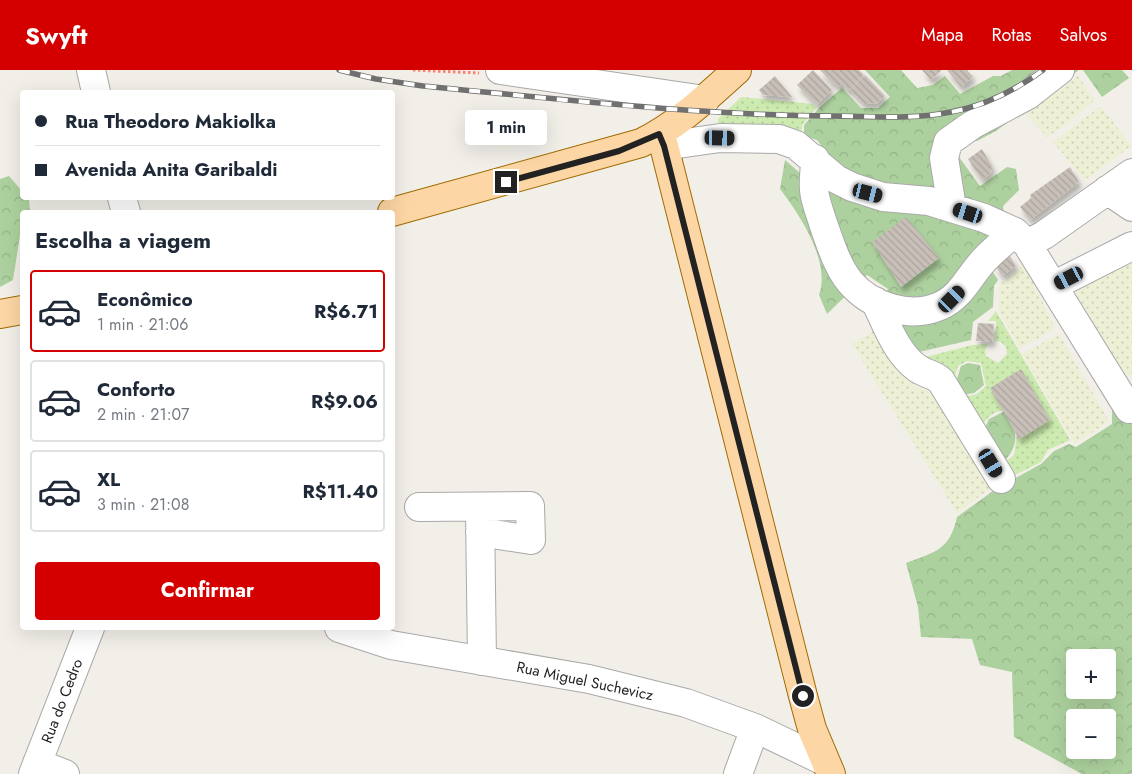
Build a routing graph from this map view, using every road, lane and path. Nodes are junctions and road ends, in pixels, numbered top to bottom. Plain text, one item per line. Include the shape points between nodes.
1 (90, 70) edge
2 (413, 70) edge
3 (737, 70) edge
4 (1060, 70) edge
5 (507, 71) edge
6 (95, 90) edge
7 (705, 100) junction
8 (662, 140) junction
9 (815, 160) junction
10 (1132, 172) edge
11 (1107, 190) junction
12 (1132, 207) edge
13 (952, 208) junction
14 (395, 211) edge
15 (1021, 238) junction
16 (1132, 246) edge
17 (1053, 286) junction
18 (875, 301) junction
19 (20, 310) edge
20 (0, 314) edge
21 (1129, 409) dead end
22 (1001, 479) dead end
23 (419, 507) dead end
24 (89, 630) edge
25 (345, 630) edge
26 (482, 661) junction
27 (755, 728) junction
28 (828, 767) edge
29 (35, 768) edge
30 (65, 774) edge
31 (738, 774) edge

1 - 6 street
2 - 5 path via 457,73
3 - 7 main road
4 - 13 street via 1028,95 972,125 948,142 944,158
5 - 7 street
7 - 8 main road
8 - 9 street via 779,139 796,145
8 - 14 main road
8 - 28 main road via 803,696
9 - 13 street via 836,179 868,193 929,201
9 - 18 street via 814,190 839,264 850,281
10 - 11 street
11 - 12 street
11 - 15 street via 1044,235
13 - 15 street
15 - 17 street
15 - 18 street via 985,258 966,285 939,306 924,311 901,311
16 - 17 street
17 - 21 street
18 - 22 street via 902,354 918,369 941,381
19 - 20 main road
23 - 26 street via 480,519
24 - 29 street, Rua do Cedro
25 - 26 street, Rua Miguel Suchevicz via 391,645
26 - 27 street, Rua Miguel Suchevicz via 554,672 636,690 686,703
27 - 28 street, Rua Miguel Suchevicz
27 - 31 street
29 - 30 street

